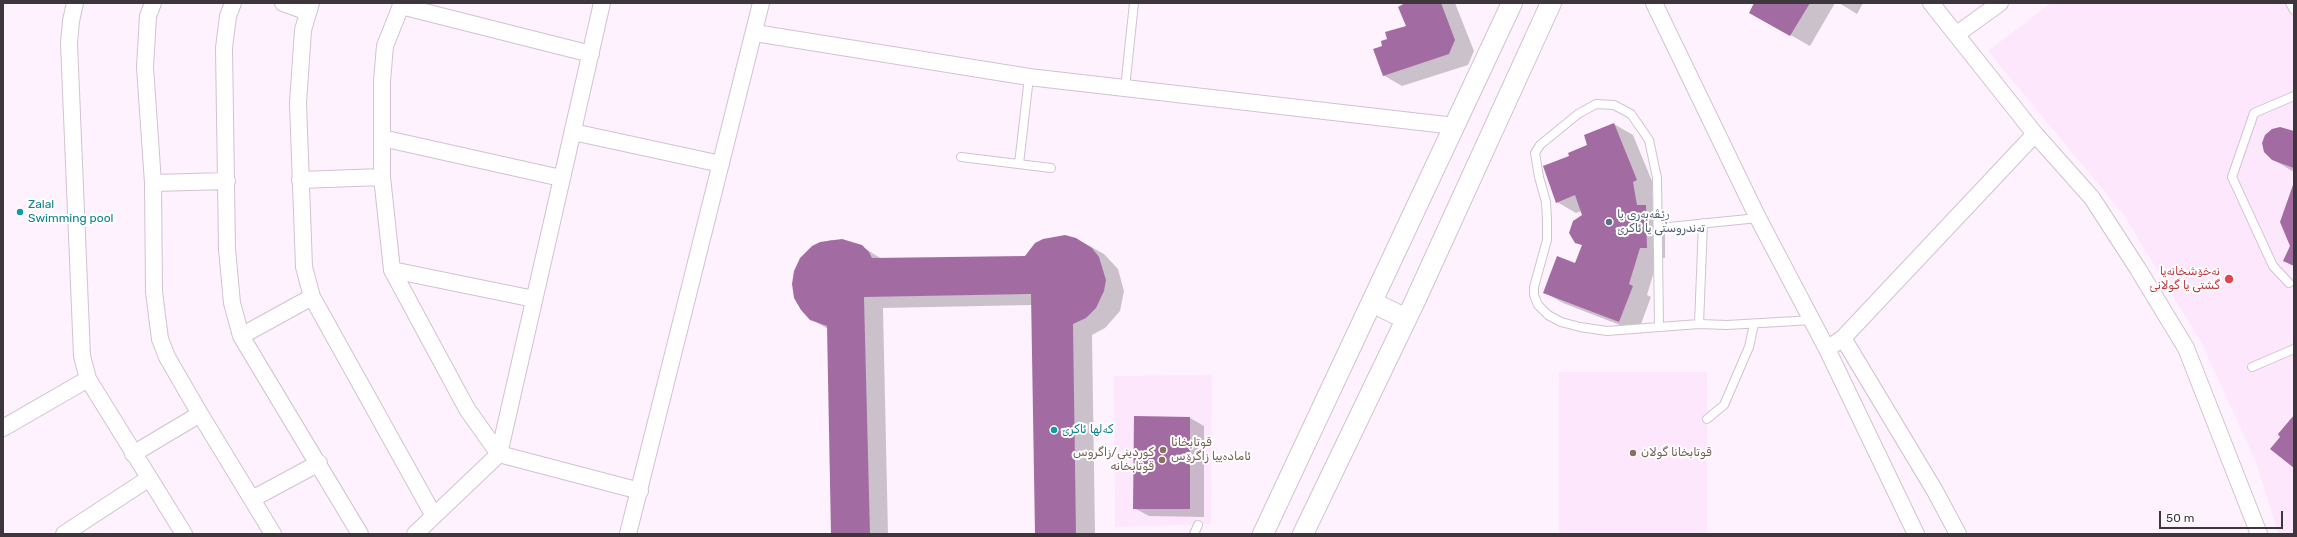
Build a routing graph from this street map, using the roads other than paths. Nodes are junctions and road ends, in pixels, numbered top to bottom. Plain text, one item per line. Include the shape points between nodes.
1 (75, 3) edge
2 (153, 3) edge
3 (233, 3) edge
4 (283, 3) edge
5 (602, 3) edge
6 (761, 3) edge
7 (1134, 3) edge
8 (1512, 3) edge
9 (1551, 3) edge
10 (1654, 3) edge
11 (1931, 3) edge
12 (2000, 3) edge
13 (2290, 3) edge
14 (401, 5) edge
15 (310, 8) edge
16 (2294, 10) edge
17 (755, 33) junction
18 (1957, 34) junction
19 (591, 54) junction
20 (1029, 77) junction
21 (1125, 88) junction
22 (2294, 96) edge
23 (1455, 126) junction
24 (573, 132) junction
25 (2035, 134) junction
26 (382, 138) junction
27 (961, 157) dead end
28 (721, 164) junction
29 (1019, 164) junction
30 (1051, 168) dead end
31 (382, 177) junction
32 (561, 178) junction
33 (300, 180) junction
34 (227, 181) junction
35 (153, 183) junction
36 (1758, 218) junction
37 (1703, 223) junction
38 (1659, 228) junction
39 (392, 270) junction
40 (2289, 283) dead end
41 (312, 297) junction
42 (534, 299) junction
43 (1372, 302) junction
44 (1406, 319) junction
45 (1812, 320) junction
46 (1699, 324) junction
47 (1754, 324) junction
48 (1660, 327) junction
49 (242, 336) junction
50 (1843, 338) junction
51 (1827, 348) junction
52 (2294, 349) edge
53 (2252, 367) dead end
54 (88, 379) junction
55 (200, 414) junction
56 (1707, 419) dead end
57 (3, 428) edge
58 (133, 454) junction
59 (499, 454) junction
60 (318, 463) junction
61 (148, 479) junction
62 (640, 491) junction
63 (252, 499) junction
64 (434, 516) junction
65 (1198, 525) dead end
66 (64, 534) edge
67 (184, 534) edge
68 (274, 534) edge
69 (360, 534) edge
70 (415, 534) edge
71 (628, 534) edge
72 (1194, 534) edge
73 (1263, 534) edge
74 (1304, 534) edge
75 (1916, 534) edge
76 (1958, 534) edge
77 (2259, 534) edge

1 - 54 street via 70,21 69,43 82,356
2 - 35 street via 148,16 145,67
3 - 34 street via 228,16 224,48
4 - 15 street
5 - 19 street
6 - 17 street
7 - 21 lane
8 - 23 street
9 - 44 street
10 - 36 street
11 - 18 street
12 - 18 street
13 - 16 lane
14 - 19 street
14 - 26 street via 385,46
15 - 33 street via 303,30 298,103
17 - 20 street
17 - 28 street
18 - 25 street
19 - 24 street
20 - 21 street
20 - 29 lane
21 - 23 street
22 - 40 lane via 2254,113 2232,176 2272,266
23 - 43 street
24 - 28 street
24 - 32 street
25 - 50 street
25 - 77 street via 2092,198 2186,348
26 - 31 street
26 - 32 street
27 - 29 lane
28 - 62 street
29 - 30 lane
31 - 33 street
31 - 39 street
32 - 42 street
33 - 41 street via 304,267
34 - 35 street
34 - 49 street via 227,249 232,303
35 - 55 street via 154,292 160,339 167,357
36 - 37 lane
36 - 45 street
37 - 38 lane
37 - 46 lane
38 - 48 lane
38 - 48 lane via 1657,178 1649,140 1630,114 1614,105 1596,104 1578,114 1535,153 1546,202 1547,240 1534,287 1538,305 1555,318 1580,327 1607,331
39 - 42 street
39 - 59 street via 467,410
41 - 49 street
41 - 64 street
42 - 59 street
43 - 44 street
43 - 73 street
44 - 74 street
45 - 47 lane
45 - 51 street
46 - 47 lane
46 - 48 lane
47 - 56 lane via 1749,347 1724,405
49 - 60 street
50 - 51 street
50 - 76 street
51 - 75 street
52 - 53 lane
54 - 57 street
54 - 58 street
55 - 58 street
55 - 63 street
58 - 61 street
59 - 62 street
59 - 64 street
60 - 63 street
60 - 69 street
61 - 66 street
61 - 67 street
62 - 71 street
63 - 68 street
64 - 70 street
65 - 72 lane

